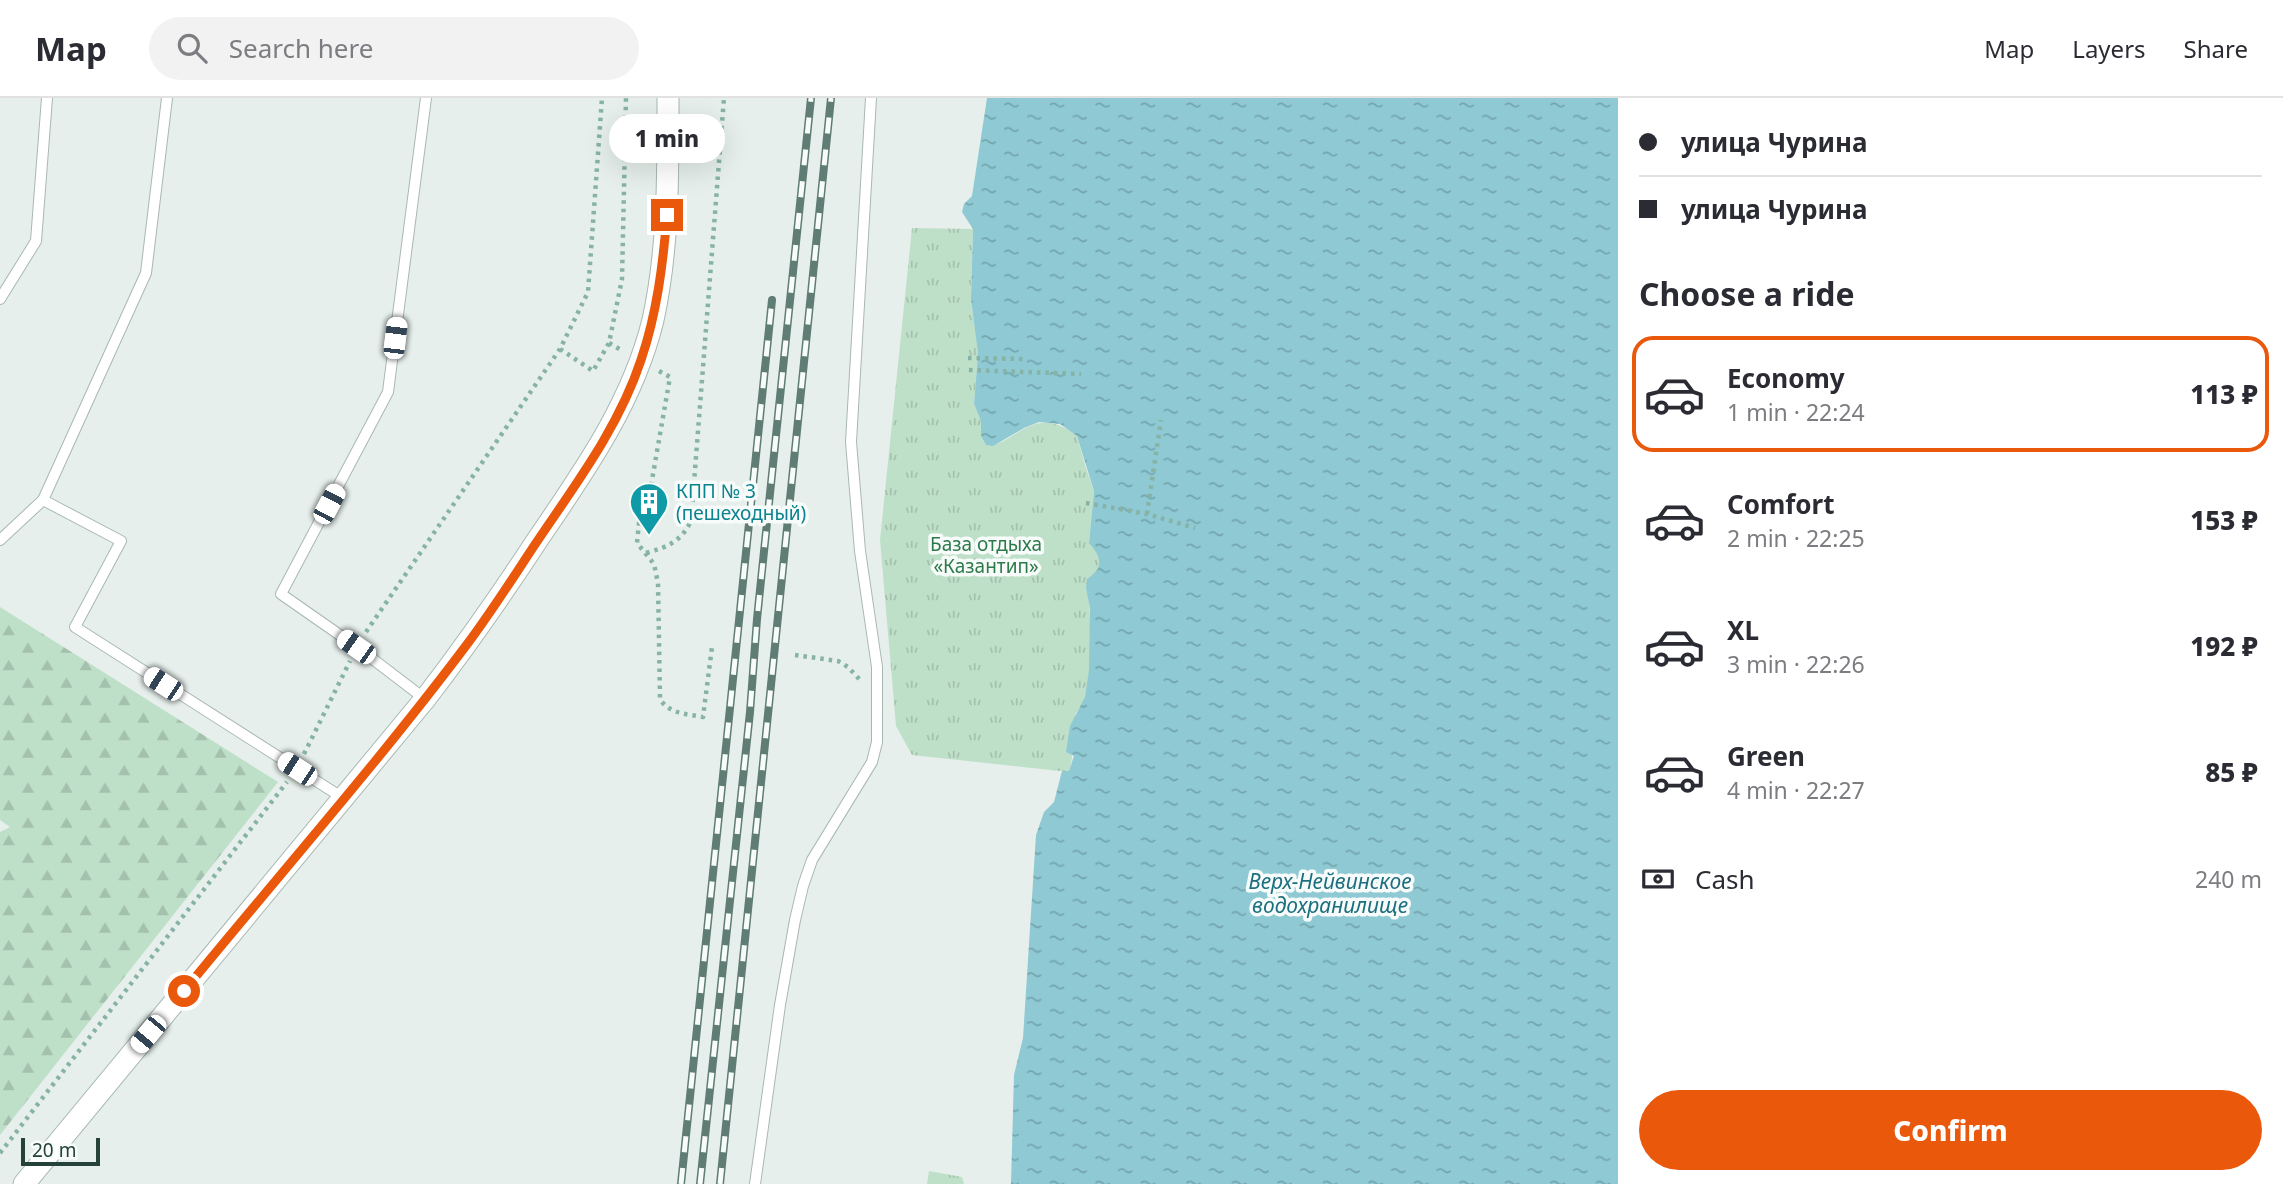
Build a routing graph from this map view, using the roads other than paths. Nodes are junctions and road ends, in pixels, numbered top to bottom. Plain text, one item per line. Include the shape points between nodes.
1 (47, 98) edge
2 (167, 98) edge
3 (426, 98) edge
4 (668, 98) edge
5 (871, 98) edge
6 (0, 299) edge
7 (43, 500) junction
8 (0, 540) edge
9 (425, 699) junction
10 (343, 798) junction
11 (24, 1184) edge
12 (755, 1184) edge

1 - 6 lane via 36,241
2 - 7 lane via 146,273
3 - 9 lane via 388,392 281,594
4 - 9 street via 668,193 661,280 641,362 603,440 470,641
5 - 12 lane via 851,442 860,551 877,667 877,742 872,762 812,860 803,886 780,1005
7 - 8 lane
7 - 10 lane via 121,541 75,627
9 - 10 street
10 - 11 street

